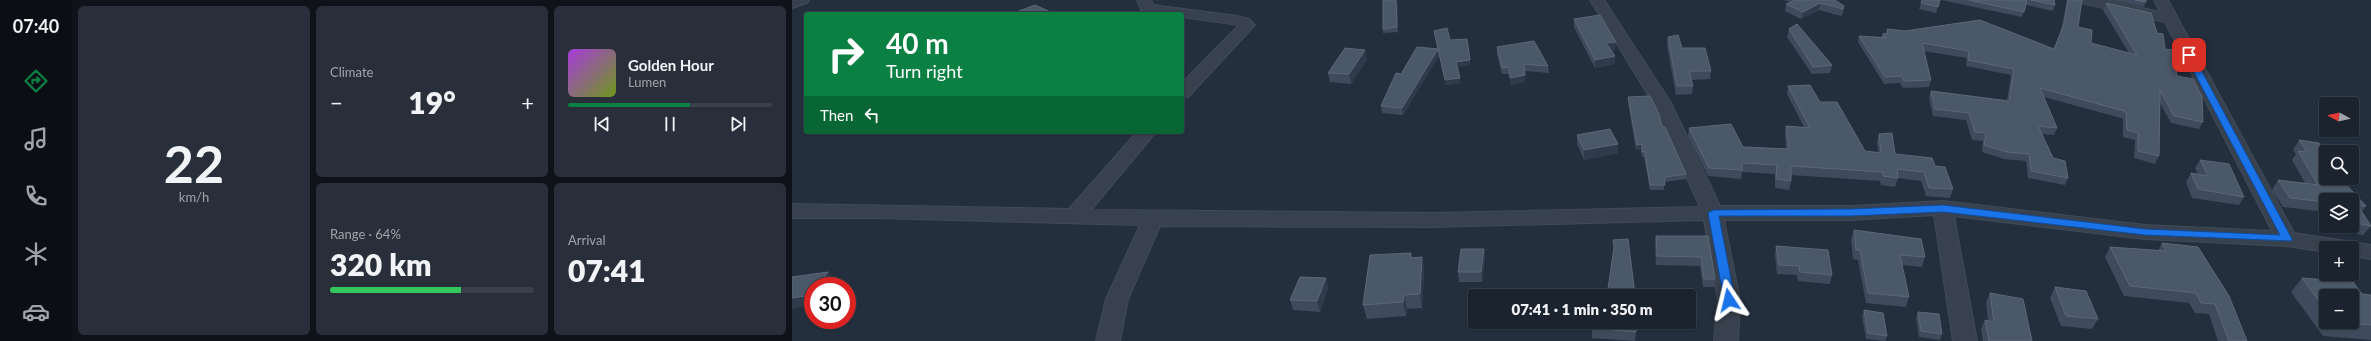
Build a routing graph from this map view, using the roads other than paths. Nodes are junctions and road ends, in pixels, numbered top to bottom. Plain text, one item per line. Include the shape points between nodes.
1 (802, 0) edge
2 (1144, 0) edge
3 (1597, 0) edge
4 (2086, 0) edge
5 (2161, 0) edge
6 (792, 4) edge
7 (1174, 12) edge
8 (1184, 13) edge
9 (2169, 18) junction
10 (1184, 91) edge
11 (1145, 134) edge
12 (1943, 208) junction
13 (792, 212) edge
14 (1713, 213) junction
15 (1074, 217) junction
16 (1150, 226) dead end
17 (2287, 239) junction
18 (2319, 244) edge
19 (2359, 250) edge
20 (2371, 252) edge
21 (1108, 341) edge
22 (1726, 341) edge
23 (1965, 341) edge

1 - 6 street
2 - 7 street via 1146,7 1150,9
3 - 14 street via 1662,103
4 - 9 street
5 - 9 street
8 - 10 street via 1237,20 1247,26
9 - 17 street
11 - 15 street
12 - 14 street via 1851,213
12 - 17 street via 2145,232
12 - 23 street
13 - 15 street via 878,211
14 - 15 street via 1432,220
14 - 22 street via 1729,300
16 - 21 street via 1117,299
17 - 18 street
19 - 20 street

